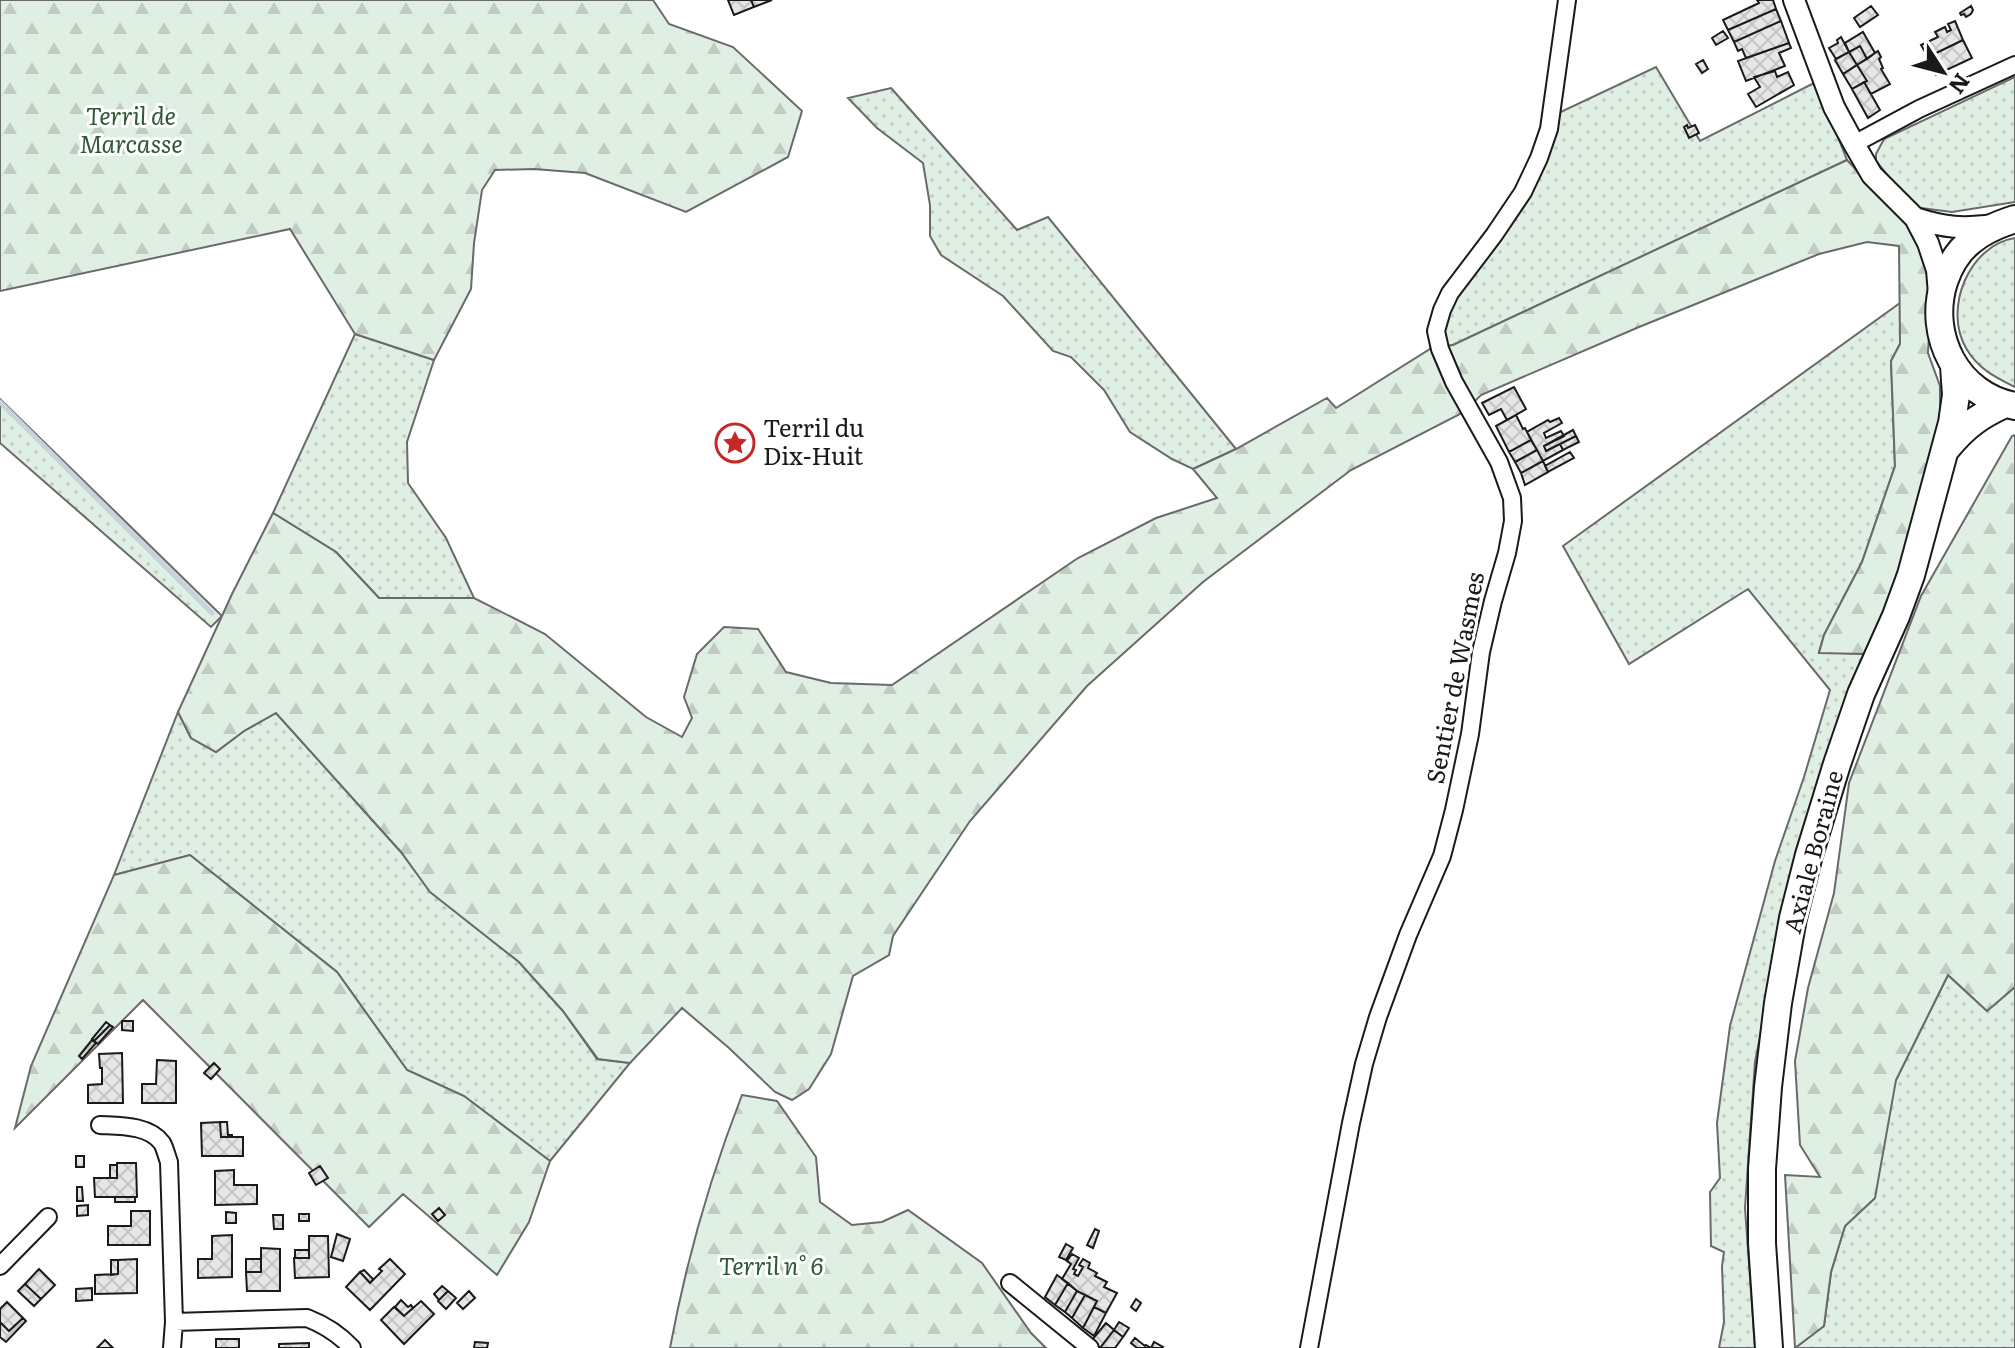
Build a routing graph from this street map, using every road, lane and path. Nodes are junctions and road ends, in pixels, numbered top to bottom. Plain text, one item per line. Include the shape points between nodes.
1 (1567, 0) edge
2 (1794, 0) edge
3 (2015, 65) edge
4 (1854, 144) junction
5 (1915, 218) junction
6 (2005, 222) edge
7 (1939, 298) junction
8 (1954, 366) junction
9 (2010, 405) edge
10 (1945, 451) junction
11 (100, 1125) dead end
12 (48, 1217) dead end
13 (0, 1266) edge
14 (1010, 1283) dead end
15 (174, 1322) junction
16 (172, 1348) edge
17 (352, 1348) edge
18 (1090, 1348) edge
19 (1309, 1348) edge
20 (1769, 1348) edge

1 - 19 street, Sentier de Wasmes via 1549,129 1539,158 1502,225 1450,293 1436,331 1454,382 1499,462 1512,498 1513,521 1481,652 1470,734 1442,856 1408,935 1364,1064
2 - 4 street via 1834,107
3 - 4 street
4 - 5 street via 1872,175
5 - 6 street via 1942,227
5 - 7 street via 1937,270
6 - 7 main road, Axiale Boraine via 1969,242 1949,267
7 - 8 main road, Axiale Boraine via 1943,344
8 - 9 main road, Axiale Boraine via 1985,395
8 - 10 main road via 1956,395
9 - 10 main road, Axiale Boraine via 1981,415
10 - 20 main road, Axiale Boraine via 1911,575 1861,694 1793,918 1778,1003 1762,1169
11 - 15 street via 146,1131 162,1143 169,1162
12 - 13 street
14 - 18 street
15 - 16 street
15 - 17 street via 307,1318

